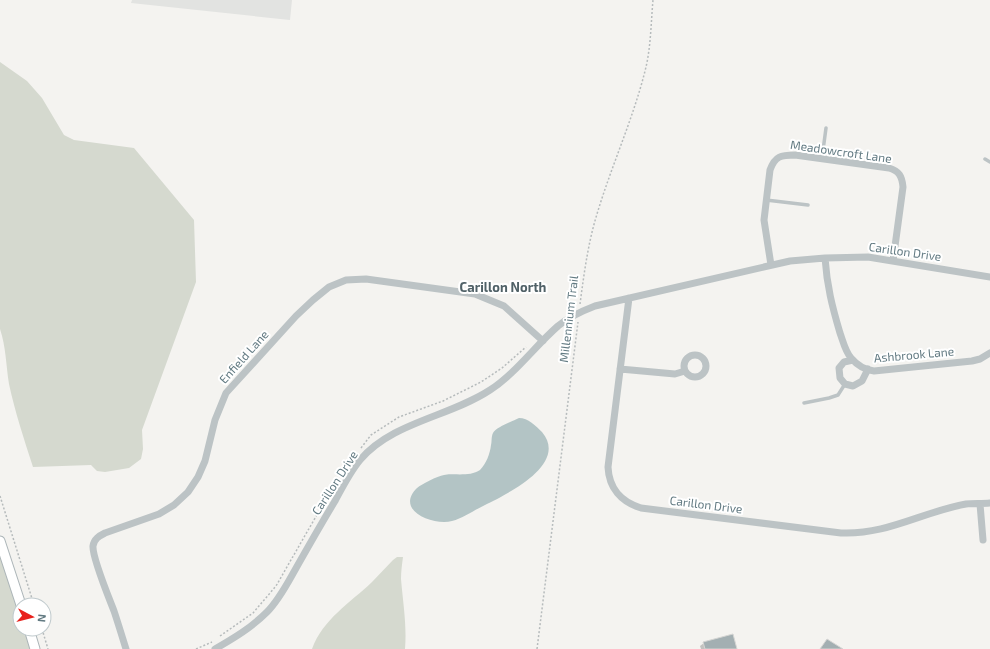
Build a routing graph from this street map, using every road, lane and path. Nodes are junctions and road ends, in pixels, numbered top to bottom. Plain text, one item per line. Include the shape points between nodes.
1 (653, 0) edge
2 (826, 128) dead end
3 (822, 158) junction
4 (985, 159) dead end
5 (990, 162) edge
6 (766, 200) junction
7 (808, 205) dead end
8 (825, 258) junction
9 (893, 261) junction
10 (771, 265) junction
11 (990, 277) edge
12 (629, 298) junction
13 (579, 312) junction
14 (543, 342) junction
15 (537, 348) junction
16 (990, 353) edge
17 (853, 360) junction
18 (620, 369) junction
19 (868, 370) junction
20 (685, 371) dead end
21 (845, 384) junction
22 (804, 403) dead end
23 (357, 453) dead end
24 (332, 489) dead end
25 (0, 496) edge
26 (990, 503) edge
27 (980, 504) junction
28 (984, 540) dead end
29 (0, 541) edge
30 (18, 597) edge
31 (32, 597) edge
32 (31, 637) edge
33 (44, 637) edge
34 (228, 641) junction
35 (35, 649) edge
36 (48, 649) edge
37 (126, 649) edge
38 (196, 649) edge
39 (215, 649) edge
40 (232, 649) edge
41 (537, 649) edge

1 - 13 path, Millennium Trail via 649,47 640,92 597,214 585,265
2 - 3 lane
3 - 6 street, Meadowcroft Lane via 795,155 778,157 770,170
3 - 9 street, Meadowcroft Lane via 889,168 900,174 903,187
4 - 5 lane
6 - 7 lane
6 - 10 street, Meadowcroft Lane via 764,220
8 - 9 street, Carillon Drive via 868,257
8 - 10 street, Carillon Drive
8 - 17 street, Ashbrook Lane via 831,305 846,349
9 - 11 street, Carillon Drive
10 - 12 street, Carillon Drive
12 - 13 street, Carillon Drive
12 - 18 street, Carillon Drive
13 - 14 street, Carillon Drive via 558,326
13 - 41 path, Millennium Trail
14 - 15 street, Carillon Drive
14 - 37 street, Enfield Lane via 504,306 475,294 366,279 346,280 329,287 296,316 226,393 215,420 205,461 188,492 160,514 105,533 98,536 94,542 95,558
15 - 23 path via 530,344 481,382 443,401 399,417 371,435
15 - 34 street, Carillon Drive via 508,377 474,400 400,430 373,447 360,460 347,480 282,592 267,612
16 - 19 street, Ashbrook Lane via 972,361
17 - 19 street, Ashbrook Lane
17 - 21 street via 844,362 839,368 840,378
18 - 20 street via 675,374
18 - 27 street, Carillon Drive via 608,467 611,485 631,505 857,534 888,528 952,507
19 - 21 street via 862,381 853,386
21 - 22 lane via 838,395
24 - 38 path via 271,592 253,613 215,640
25 - 31 path
26 - 27 street, Carillon Drive
27 - 28 street
29 - 30 main road
32 - 35 main road
33 - 36 path
34 - 39 street, Carillon Drive
34 - 40 street

